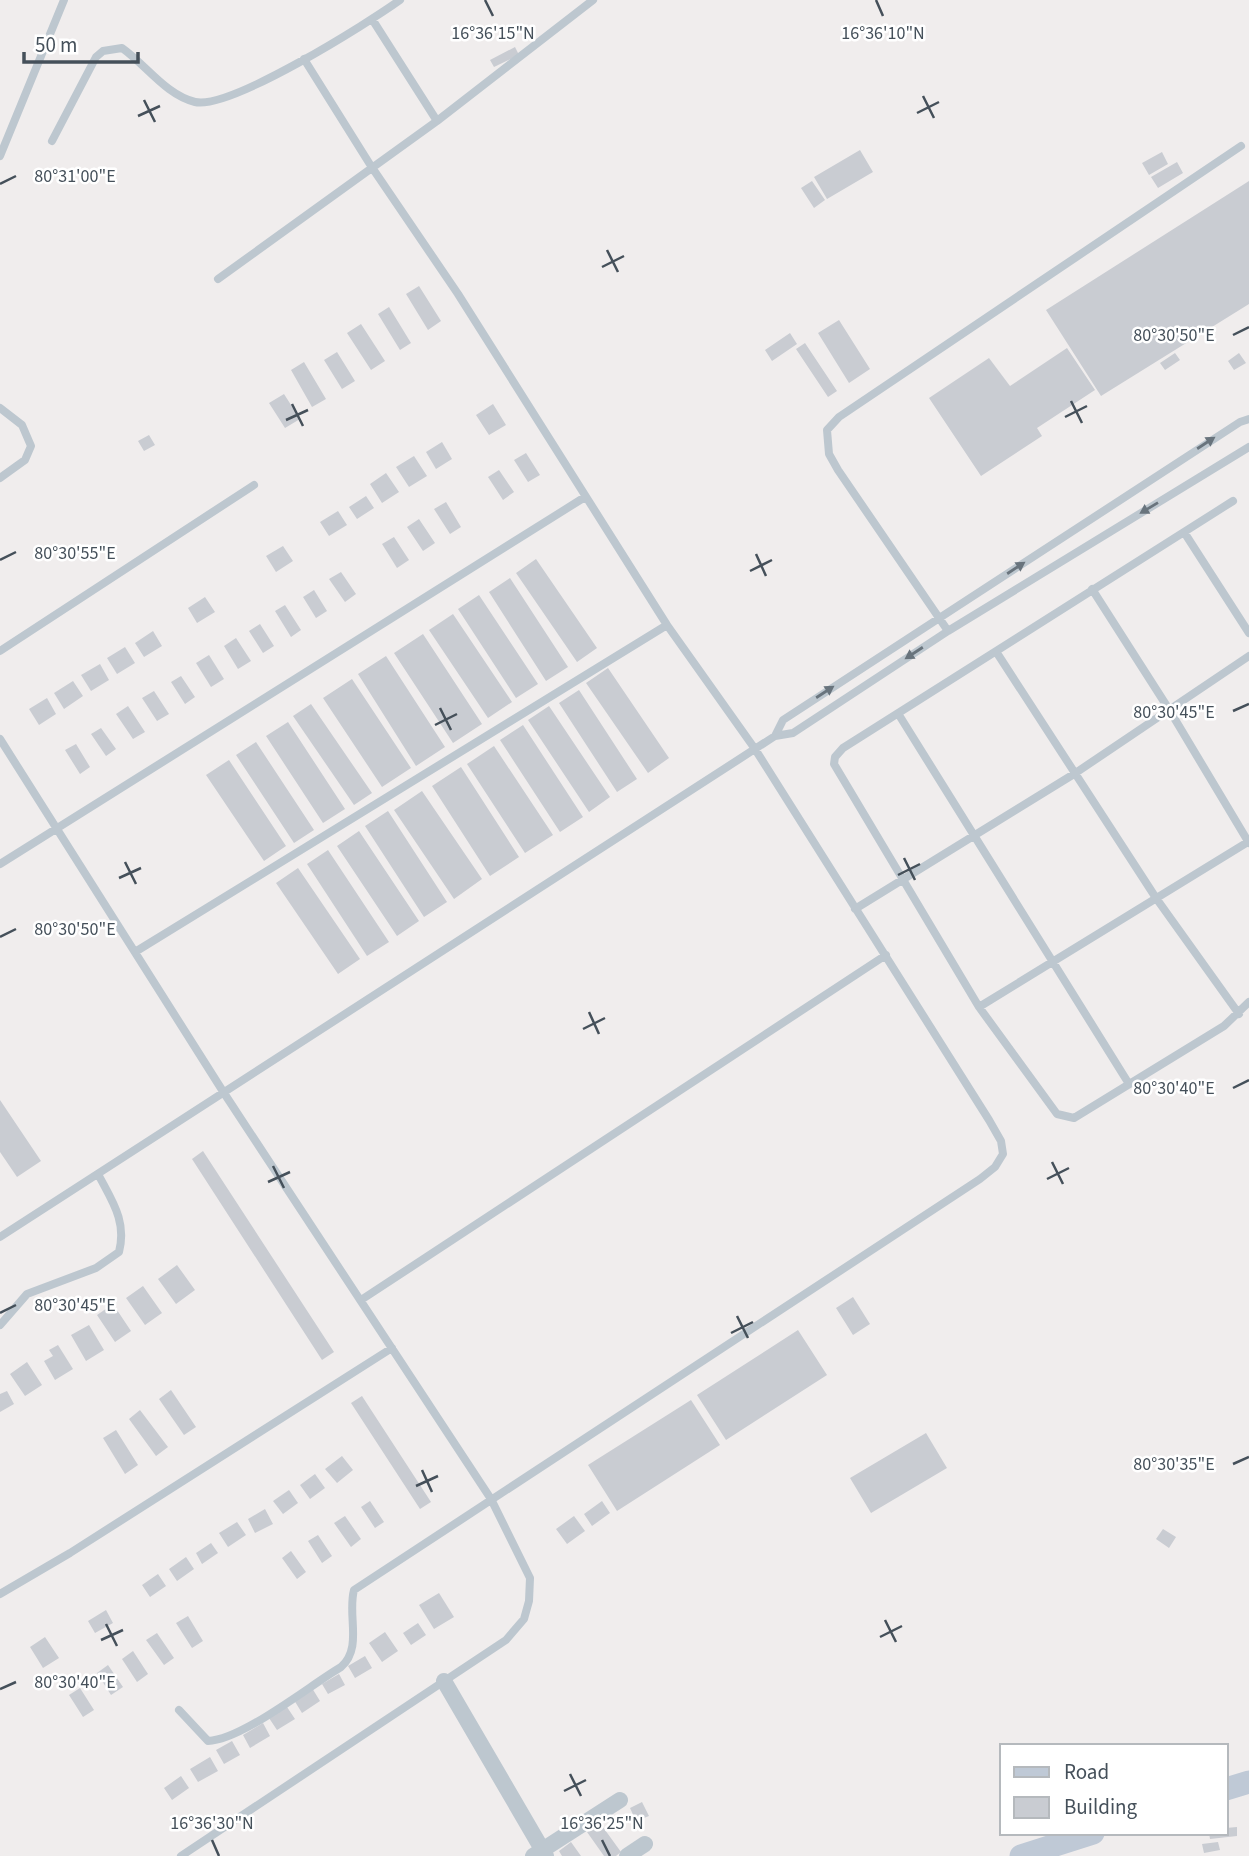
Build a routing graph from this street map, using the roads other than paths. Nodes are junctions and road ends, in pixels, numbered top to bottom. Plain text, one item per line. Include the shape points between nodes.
1 (64, 0) edge
2 (400, 0) edge
3 (593, 0) edge
4 (372, 19) junction
5 (304, 59) junction
6 (438, 121) junction
7 (52, 141) dead end
8 (1241, 146) dead end
9 (0, 156) edge
10 (371, 166) junction
11 (218, 279) dead end
12 (0, 408) edge
13 (1249, 419) edge
14 (1249, 447) edge
15 (0, 478) edge
16 (254, 485) dead end
17 (585, 497) junction
18 (1234, 501) dead end
19 (1184, 532) junction
20 (1092, 589) junction
21 (939, 617) junction
22 (667, 625) junction
23 (948, 631) junction
24 (1249, 633) edge
25 (0, 651) edge
26 (997, 653) junction
27 (1249, 656) edge
28 (1170, 711) junction
29 (899, 715) junction
30 (775, 736) junction
31 (0, 739) edge
32 (755, 749) junction
33 (1074, 774) junction
34 (55, 828) junction
35 (974, 836) junction
36 (1249, 842) edge
37 (0, 864) edge
38 (902, 880) junction
39 (1156, 898) junction
40 (855, 909) junction
41 (135, 952) junction
42 (886, 956) junction
43 (1054, 961) junction
44 (1249, 1002) edge
45 (979, 1007) junction
46 (1239, 1014) junction
47 (1129, 1084) junction
48 (224, 1093) junction
49 (98, 1174) junction
50 (0, 1237) edge
51 (362, 1300) junction
52 (0, 1325) edge
53 (392, 1348) junction
54 (491, 1499) junction
55 (0, 1594) edge
56 (444, 1681) junction
57 (179, 1710) dead end
58 (1249, 1782) edge
59 (1228, 1789) edge
60 (620, 1800) dead end
61 (1088, 1835) edge
62 (645, 1844) dead end
63 (1049, 1852) edge
64 (541, 1854) edge
65 (181, 1856) edge
66 (627, 1856) edge
67 (1021, 1856) edge

1 - 9 lane
2 - 4 lane
3 - 6 lane
4 - 5 lane
4 - 6 lane
5 - 7 lane via 218,101 203,103 162,82 122,48 103,51
5 - 10 lane
6 - 10 lane
8 - 21 lane via 839,416 827,430 826,443 838,470
10 - 11 lane
10 - 17 lane via 458,294
12 - 15 lane via 22,425 31,446 26,460
21 -> 13 lane
14 -> 23 lane
16 - 25 lane
17 - 22 lane
17 - 34 lane
18 - 19 lane
19 - 20 lane
19 - 24 lane
20 - 26 lane
20 - 28 lane
21 - 23 lane
30 -> 21 lane via 783,720
22 - 32 lane
22 - 41 lane
23 -> 30 lane via 793,733
26 - 29 lane
26 - 33 lane
27 - 28 lane
28 - 33 lane
28 - 36 lane
29 - 35 lane
29 - 38 lane via 843,748 834,764
30 - 32 lane
31 - 34 lane
32 - 40 lane
32 - 48 lane
33 - 35 lane
33 - 39 lane
34 - 37 lane
34 - 41 lane
35 - 38 lane
35 - 43 lane
36 - 39 lane
38 - 40 lane
38 - 45 lane
39 - 43 lane
39 - 46 lane
40 - 42 lane
41 - 48 lane
42 - 51 lane
42 - 54 lane via 1001,1141 1003,1154 995,1167
43 - 45 lane
43 - 47 lane
44 - 46 lane
45 - 47 lane via 1057,1114 1074,1118
46 - 47 lane
48 - 49 lane
48 - 51 lane
49 - 50 lane
49 - 52 lane via 119,1214 124,1233 119,1252 96,1268 27,1294
51 - 53 lane
53 - 54 lane
53 - 55 lane
54 - 56 lane via 530,1578 529,1601 524,1619 506,1640
54 - 57 lane via 354,1590 353,1646 341,1667 221,1740 208,1741
56 - 64 street
56 - 65 lane
58 - 59 main road
60 - 64 street
61 - 63 main road
62 - 66 street
63 - 67 main road

